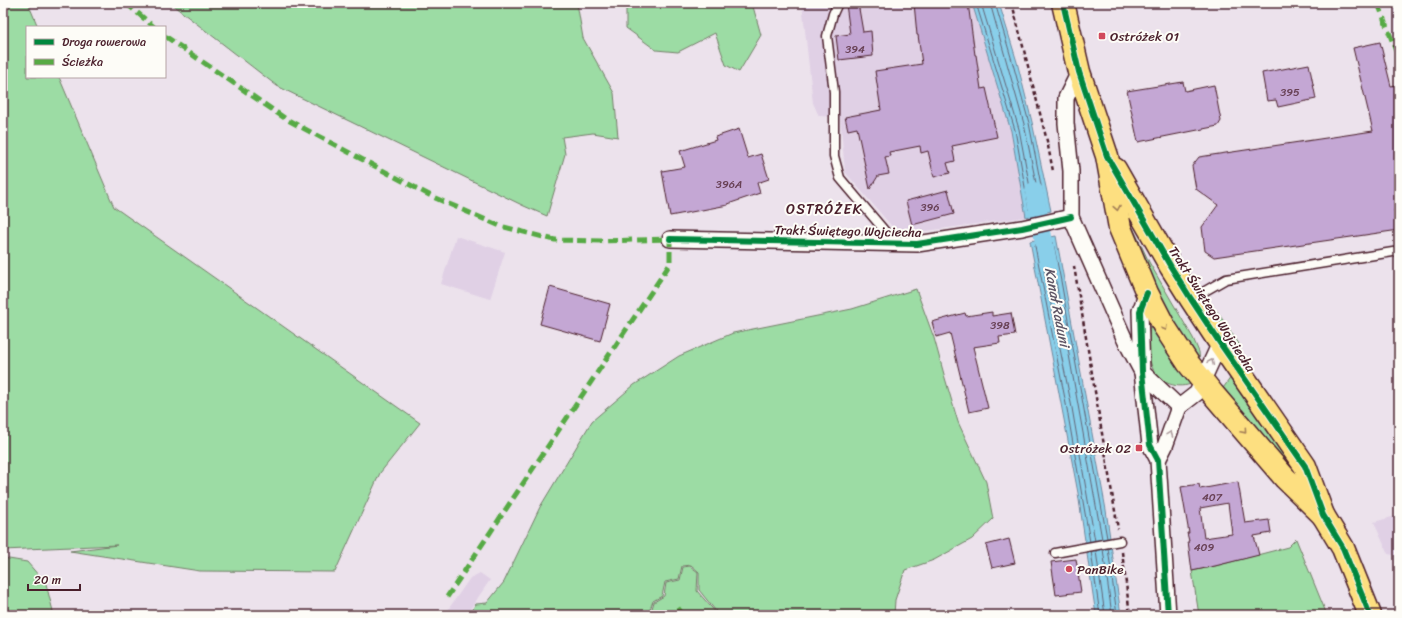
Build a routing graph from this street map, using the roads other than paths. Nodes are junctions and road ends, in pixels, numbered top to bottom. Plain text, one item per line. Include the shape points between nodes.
1 (838, 3) edge
2 (1063, 3) edge
3 (1079, 72) junction
4 (1107, 156) junction
5 (1064, 219) junction
6 (670, 239) dead end
7 (895, 243) junction
8 (1399, 252) edge
9 (1147, 293) junction
10 (1191, 299) junction
11 (1220, 343) junction
12 (1142, 372) junction
13 (1203, 381) junction
14 (1180, 407) junction
15 (1158, 460) junction
16 (1323, 515) junction
17 (1116, 542) road end
18 (1054, 553) dead end
19 (1168, 615) edge
20 (1370, 615) edge

1 - 7 lane via 827,36 834,92 834,156 840,178
2 - 3 main road, Trakt Świętego Wojciecha
3 - 4 main road, Trakt Świętego Wojciecha
3 - 5 street via 1066,98 1071,171
4 -> 9 main road, Trakt Świętego Wojciecha via 1120,228
4 - 10 main road, Trakt Świętego Wojciecha
5 - 7 street, Trakt Świętego Wojciecha via 917,244
5 - 12 street
6 - 7 street, Trakt Świętego Wojciecha
8 - 10 lane via 1226,279
9 - 12 street via 1140,311
9 -> 13 main road, Trakt Świętego Wojciecha via 1164,326
10 - 11 main road, Trakt Świętego Wojciecha
13 -> 11 street, Trakt Świętego Wojciecha
11 - 16 main road, Trakt Świętego Wojciecha via 1305,466
12 - 14 street
12 - 15 street via 1150,445
13 - 14 street, Trakt Świętego Wojciecha via 1198,393
13 -> 16 main road, Trakt Świętego Wojciecha via 1285,478
15 -> 14 street
15 - 19 street
16 - 20 main road, Trakt Świętego Wojciecha via 1343,548
17 - 18 lane

